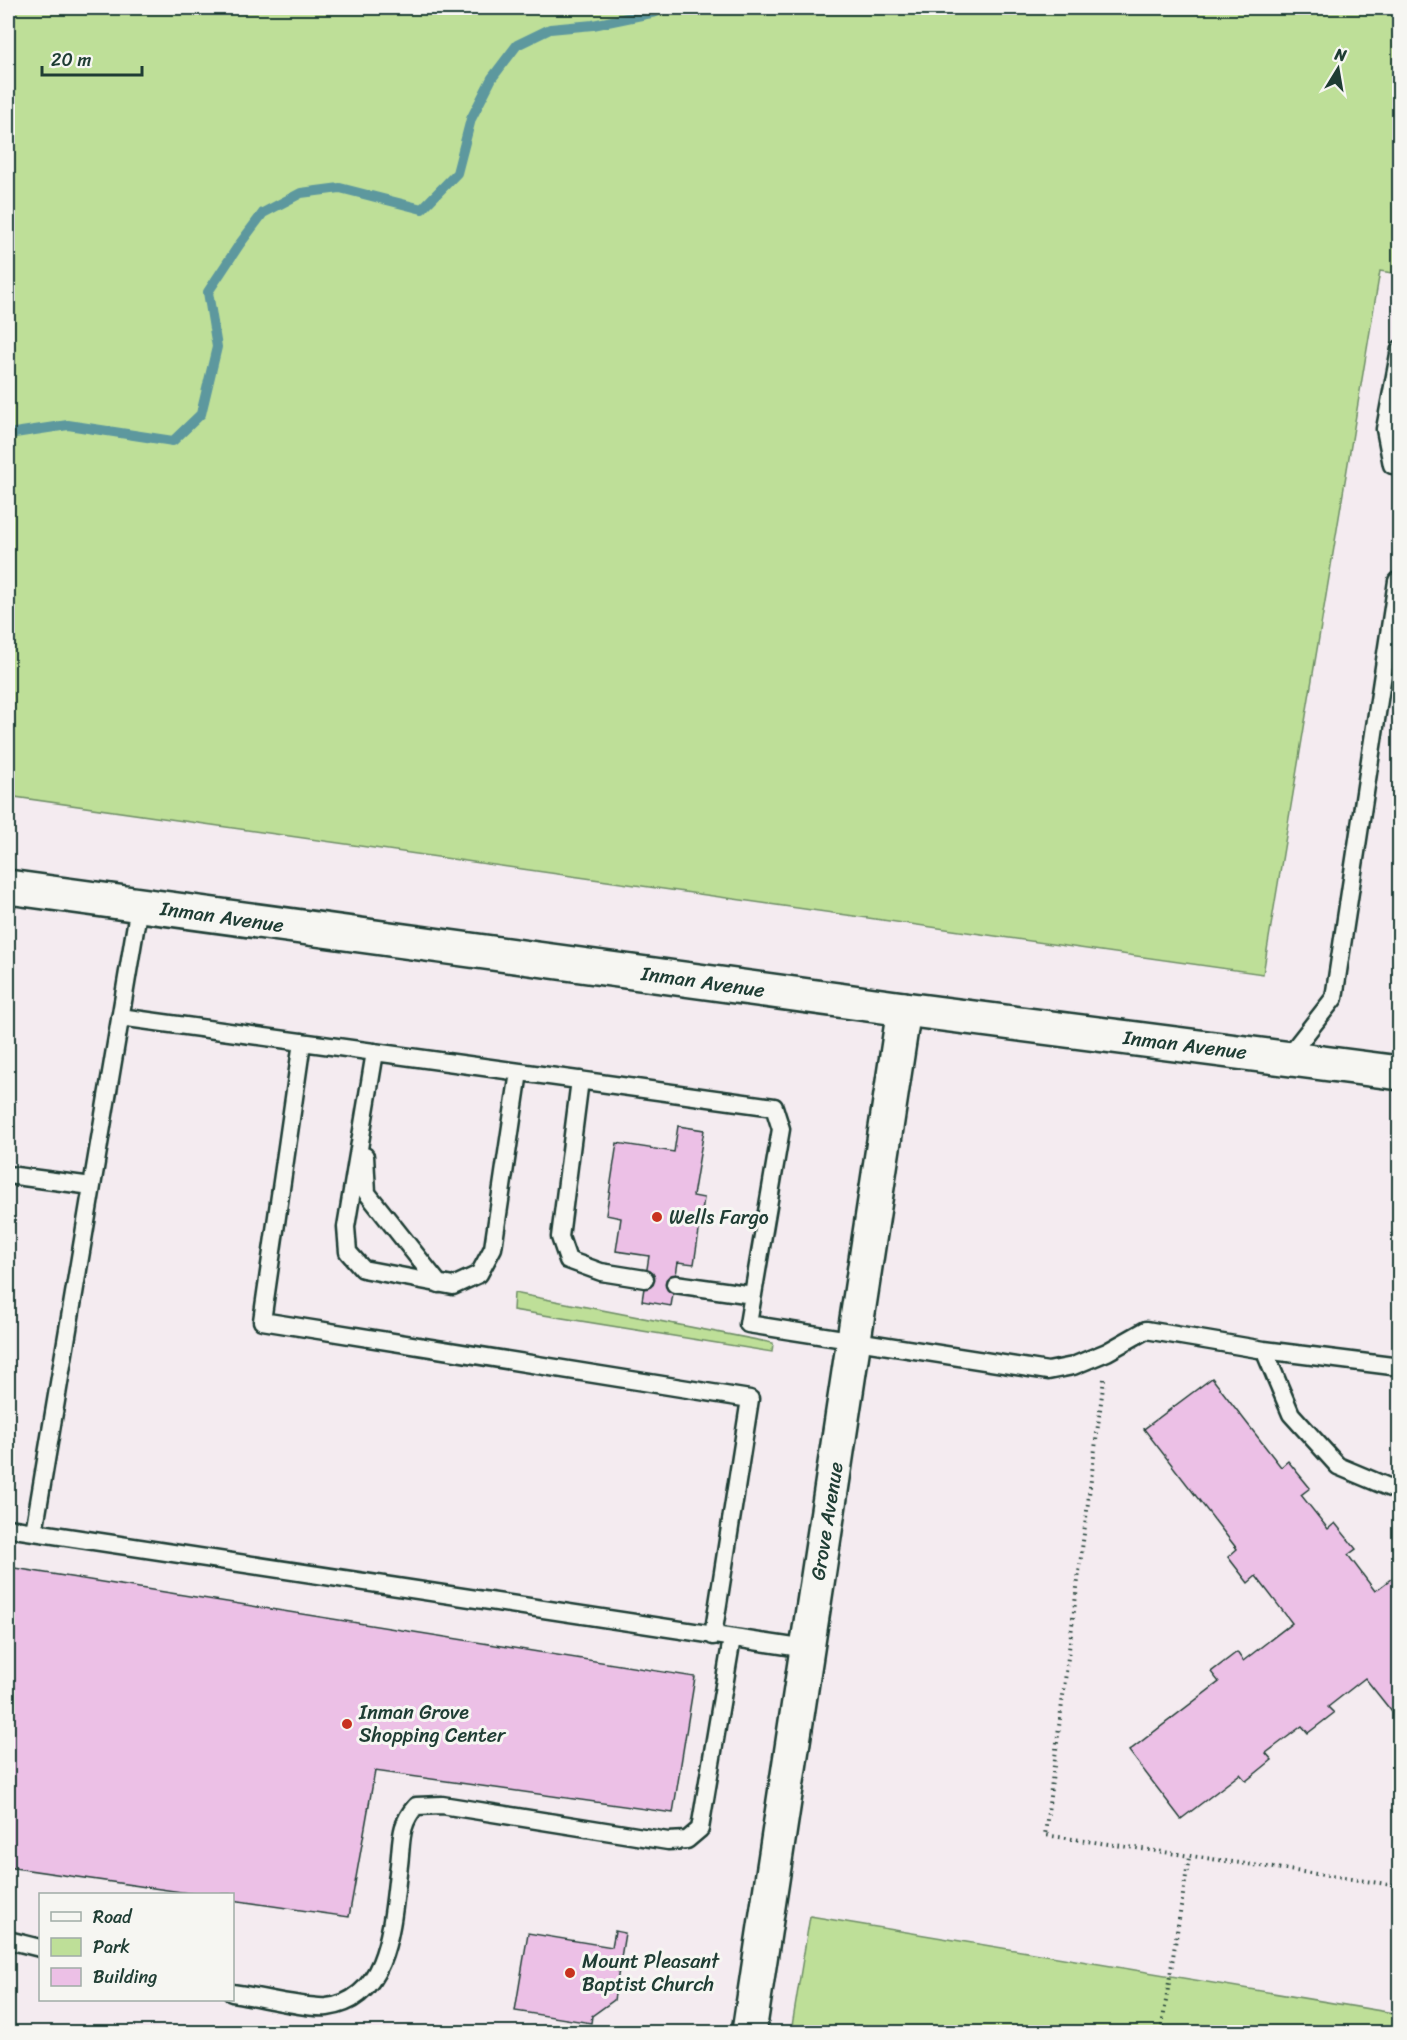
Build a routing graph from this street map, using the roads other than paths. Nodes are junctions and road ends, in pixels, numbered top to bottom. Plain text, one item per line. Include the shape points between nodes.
1 (1400, 349) edge
2 (1400, 465) edge
3 (1400, 581) edge
4 (8, 887) edge
5 (139, 906) junction
6 (904, 1009) junction
7 (120, 1017) junction
8 (302, 1042) junction
9 (375, 1052) junction
10 (1287, 1058) junction
11 (519, 1071) junction
12 (1400, 1073) edge
13 (580, 1080) junction
14 (363, 1125) junction
15 (8, 1175) edge
16 (92, 1186) junction
17 (645, 1279) dead end
18 (439, 1284) junction
19 (675, 1284) dead end
20 (753, 1295) junction
21 (854, 1342) junction
22 (1264, 1350) junction
23 (1400, 1367) edge
24 (1400, 1492) edge
25 (8, 1528) edge
26 (34, 1532) junction
27 (713, 1636) junction
28 (732, 1638) junction
29 (807, 1649) junction
30 (8, 1940) edge
31 (39, 1948) edge
32 (234, 1993) edge
33 (749, 2032) edge

1 - 2 lane via 1385,429 1392,465
3 - 10 lane via 1396,581 1334,998
4 - 5 main road, Inman Avenue
5 - 6 main road, Inman Avenue
5 - 7 lane
6 - 10 main road, Inman Avenue
6 - 21 main road, Grove Avenue
7 - 8 lane
7 - 16 lane
8 - 9 lane
8 - 27 lane via 262,1321 750,1398
9 - 11 lane
9 - 14 lane
10 - 12 main road, Inman Avenue
11 - 13 lane
11 - 18 lane via 493,1248 479,1274 453,1286
13 - 17 lane via 560,1238 568,1260 602,1272
13 - 20 lane via 774,1107 781,1129
14 - 18 lane via 368,1192
14 - 18 lane via 346,1227 348,1252 363,1269
15 - 16 lane
16 - 26 lane
19 - 20 lane
20 - 21 lane via 748,1324
21 - 22 lane via 1048,1371 1107,1352 1146,1330
21 - 29 main road, Grove Avenue
22 - 23 lane
22 - 24 lane via 1291,1414 1338,1466
25 - 26 lane
26 - 27 lane
27 - 28 lane
28 - 29 lane
28 - 32 lane via 700,1829 687,1840 668,1841 442,1805 416,1806 405,1819 384,1958 366,1990 351,2002 325,2007
29 - 33 main road, Grove Avenue
30 - 31 lane

